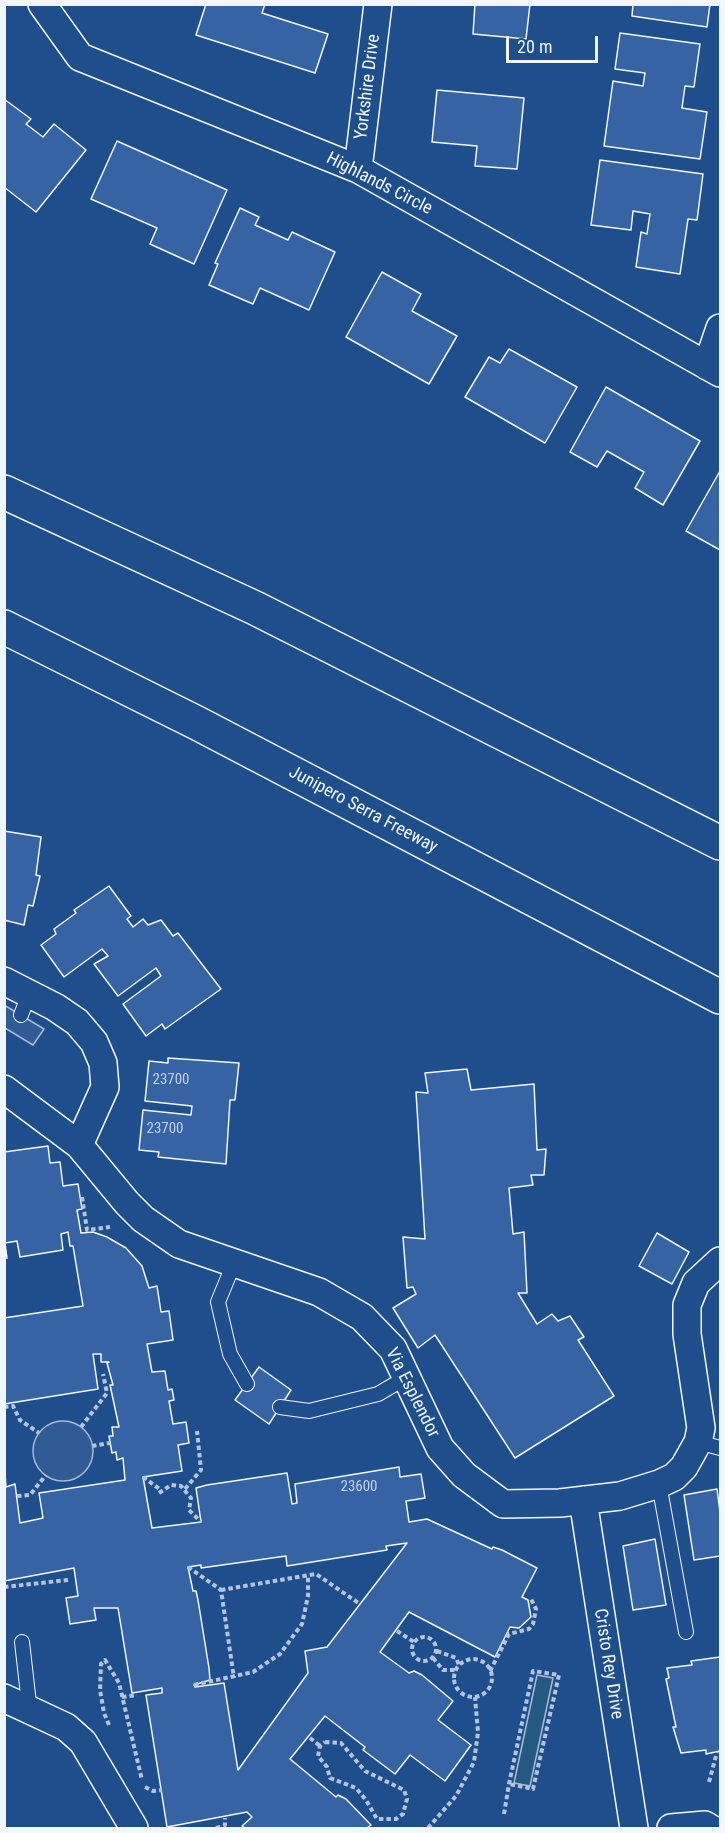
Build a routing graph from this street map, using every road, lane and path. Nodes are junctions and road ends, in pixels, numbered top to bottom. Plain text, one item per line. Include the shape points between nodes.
1 (42, 4) edge
2 (378, 4) edge
3 (358, 169) junction
4 (720, 328) edge
5 (714, 370) edge
6 (4, 492) edge
7 (4, 627) edge
8 (720, 843) edge
9 (4, 981) edge
10 (720, 997) edge
11 (4, 1089) edge
12 (79, 1145) junction
13 (82, 1194) dead end
14 (116, 1226) dead end
15 (720, 1262) edge
16 (234, 1263) junction
17 (104, 1374) dead end
18 (407, 1377) junction
19 (247, 1384) dead end
20 (4, 1407) edge
21 (280, 1407) dead end
22 (81, 1427) dead end
23 (197, 1431) dead end
24 (39, 1433) dead end
25 (110, 1443) dead end
26 (709, 1445) edge
27 (92, 1446) dead end
28 (46, 1475) dead end
29 (143, 1477) dead end
30 (659, 1484) junction
31 (185, 1489) junction
32 (17, 1496) dead end
33 (583, 1500) junction
34 (201, 1522) dead end
35 (189, 1567) dead end
36 (308, 1575) junction
37 (68, 1580) dead end
38 (4, 1587) edge
39 (221, 1590) junction
40 (530, 1597) dead end
41 (360, 1604) dead end
42 (513, 1627) dead end
43 (397, 1631) dead end
44 (686, 1632) dead end
45 (509, 1634) junction
46 (22, 1642) dead end
47 (414, 1642) junction
48 (436, 1651) junction
49 (433, 1658) junction
50 (459, 1665) junction
51 (456, 1670) junction
52 (490, 1671) junction
53 (234, 1678) junction
54 (194, 1684) dead end
55 (137, 1695) dead end
56 (122, 1697) junction
57 (476, 1697) junction
58 (4, 1698) edge
59 (30, 1712) junction
60 (112, 1732) dead end
61 (310, 1738) dead end
62 (320, 1746) junction
63 (717, 1752) dead end
64 (709, 1782) dead end
65 (509, 1784) junction
66 (162, 1790) dead end
67 (504, 1814) dead end
68 (225, 1818) dead end
69 (135, 1828) edge
70 (216, 1828) edge
71 (428, 1828) edge
72 (634, 1828) edge
73 (671, 1828) edge
74 (710, 1828) edge

1 - 3 street, Highlands Circle via 80,57
2 - 3 street, Yorkshire Drive
3 - 5 street, Highlands Circle
4 - 5 street
6 - 8 highway via 255,608
7 - 10 highway, Junipero Serra Freeway via 208,729
9 - 12 street via 25,1004 76,1022 94,1042 103,1063 105,1087
11 - 12 street, Via Esplendor
12 - 16 street, Via Esplendor via 143,1219 179,1244
13 - 14 path via 87,1230
15 - 26 street, Via Esplendor via 696,1283 687,1305 689,1350 701,1428
16 - 18 street, Via Esplendor via 319,1292 362,1317 393,1349
16 - 19 lane via 218,1302 230,1354
17 - 22 path via 106,1393
18 - 21 lane via 378,1394 309,1411
18 - 33 street, Via Esplendor via 440,1448 464,1475 503,1504
20 - 24 path via 13,1406 20,1420
23 - 31 path via 201,1470
25 - 27 path
26 - 30 street, Via Esplendor via 674,1477
28 - 32 path via 30,1494
29 - 31 path via 160,1492 171,1485
30 - 33 street, Via Esplendor via 620,1496
30 - 44 lane
31 - 34 path via 191,1498 189,1510
33 - 72 street, Cristo Rey Drive
35 - 39 path
36 - 39 path
36 - 41 path via 320,1575
36 - 53 path via 305,1612 294,1638 268,1664
37 - 38 path
39 - 53 path
40 - 45 path via 536,1609 532,1624 529,1629
42 - 45 path
43 - 47 path
45 - 52 path
46 - 59 lane
47 - 48 path via 427,1637 434,1641
47 - 49 path via 413,1654 418,1660
48 - 49 path
48 - 50 path via 456,1658
49 - 51 path via 443,1670
50 - 51 path
50 - 52 path via 479,1660
51 - 57 path via 454,1679 459,1690 463,1695
52 - 57 path via 490,1686
53 - 54 path
55 - 56 path
56 - 60 path via 119,1683 103,1661 100,1690
56 - 66 path via 142,1783 153,1791
57 - 71 path via 478,1732 474,1762 456,1796
58 - 59 street
59 - 69 street via 66,1727 83,1742
61 - 62 path
62 - 62 path via 325,1742 341,1743 365,1771 404,1790 407,1799 403,1814 396,1819 377,1819 356,1788 330,1778 327,1767 319,1760
63 - 64 path
65 - 65 path via 533,1671 559,1675 534,1791
65 - 67 path
68 - 70 path via 225,1825
73 - 74 street

